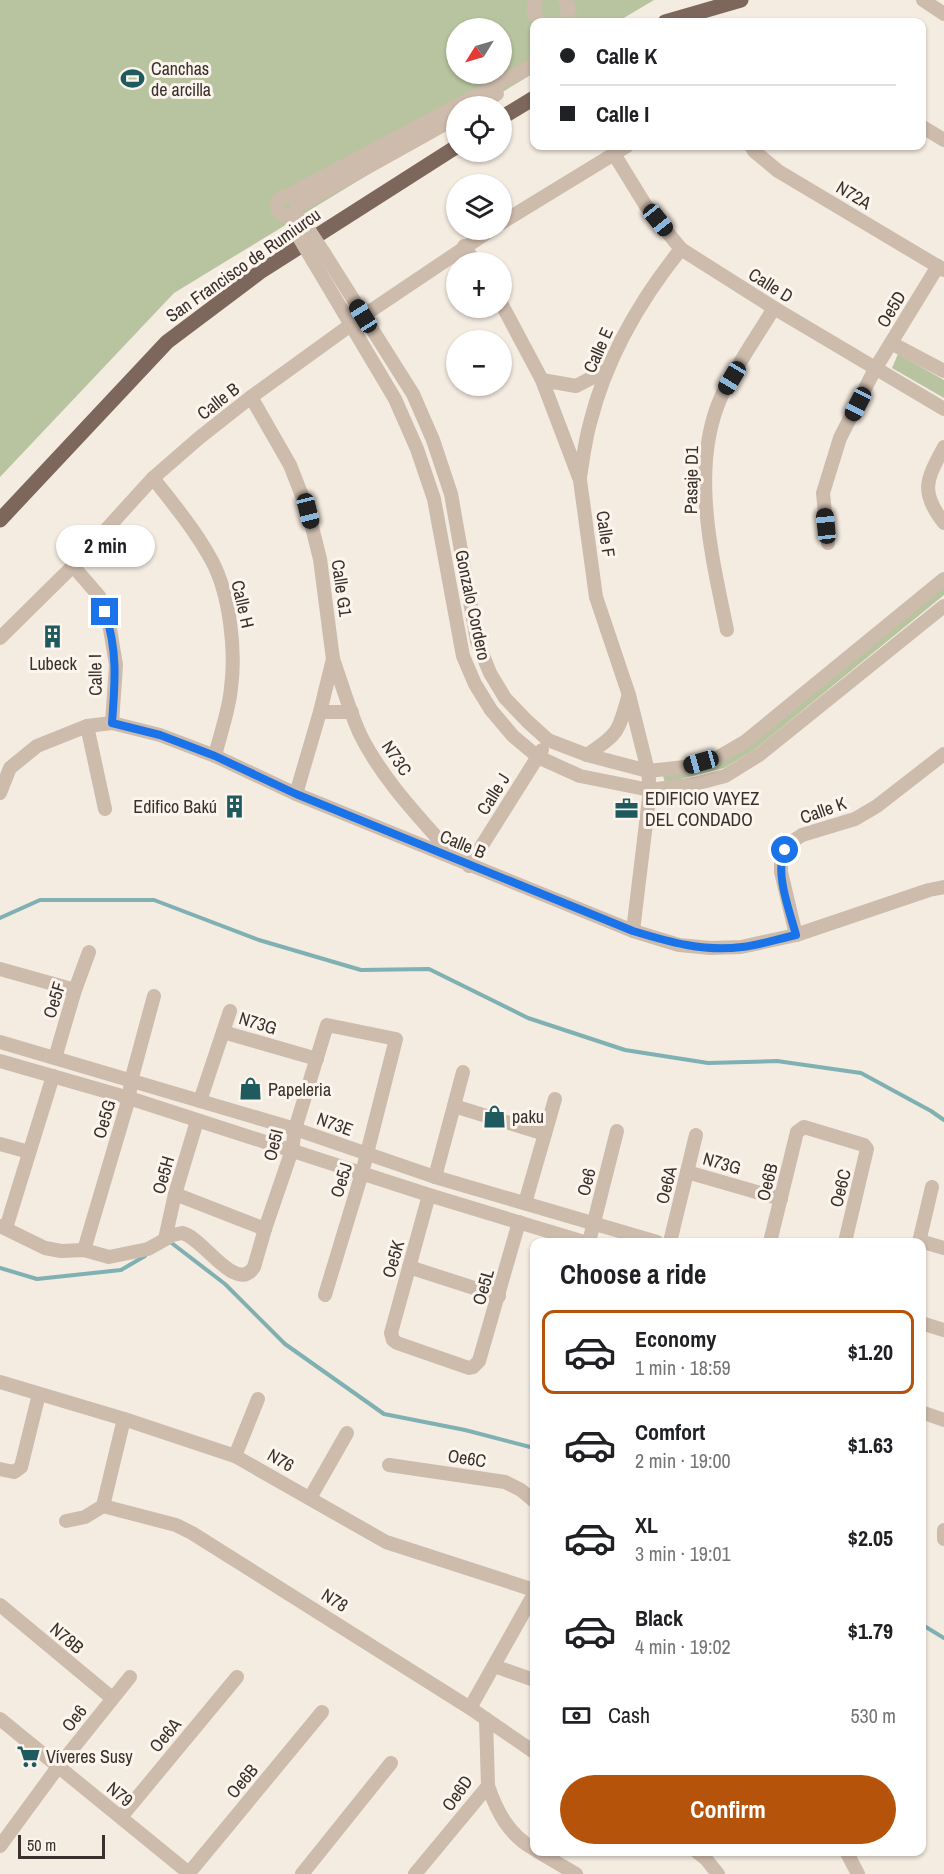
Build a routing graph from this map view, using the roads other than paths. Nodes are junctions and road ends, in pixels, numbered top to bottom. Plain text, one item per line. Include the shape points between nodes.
1 (536, 0) edge
2 (565, 0) edge
3 (741, 0) edge
4 (923, 0) edge
5 (944, 14) edge
6 (537, 18) edge
7 (568, 18) edge
8 (679, 18) edge
9 (530, 67) edge
10 (530, 73) edge
11 (492, 96) edge
12 (530, 100) edge
13 (512, 111) edge
14 (446, 122) edge
15 (926, 129) edge
16 (944, 140) edge
17 (620, 150) edge
18 (754, 150) edge
19 (382, 152) junction
20 (446, 153) edge
21 (614, 154) junction
22 (287, 195) junction
23 (296, 216) junction
24 (512, 216) edge
25 (474, 240) edge
26 (464, 246) junction
27 (681, 249) junction
28 (468, 252) edge
29 (318, 257) junction
30 (941, 268) edge
31 (774, 308) junction
32 (363, 316) junction
33 (509, 318) edge
34 (350, 326) junction
35 (891, 343) junction
36 (875, 369) junction
37 (607, 370) junction
38 (944, 371) edge
39 (542, 380) junction
40 (251, 397) junction
41 (944, 409) edge
42 (944, 447) edge
43 (153, 478) junction
44 (580, 480) junction
45 (0, 520) edge
46 (944, 523) edge
47 (828, 543) dead end
48 (73, 566) junction
49 (944, 579) edge
50 (944, 606) edge
51 (727, 630) dead end
52 (0, 638) edge
53 (333, 659) junction
54 (629, 695) junction
55 (320, 712) junction
56 (352, 712) junction
57 (112, 723) junction
58 (87, 726) junction
59 (548, 740) junction
60 (944, 754) edge
61 (587, 755) junction
62 (215, 756) junction
63 (538, 757) junction
64 (648, 771) junction
65 (650, 790) junction
66 (0, 793) edge
67 (296, 794) junction
68 (105, 809) dead end
69 (464, 864) junction
70 (944, 887) edge
71 (633, 931) junction
72 (796, 935) junction
73 (89, 952) dead end
74 (0, 969) edge
75 (75, 990) junction
76 (154, 996) dead end
77 (230, 1011) dead end
78 (327, 1025) joint
79 (223, 1032) junction
80 (0, 1042) edge
81 (56, 1058) junction
82 (317, 1059) junction
83 (0, 1061) edge
84 (463, 1072) dead end
85 (53, 1076) junction
86 (131, 1081) junction
87 (129, 1098) junction
88 (555, 1099) dead end
89 (201, 1101) junction
90 (454, 1106) junction
91 (197, 1121) junction
92 (295, 1129) junction
93 (798, 1130) joint
94 (617, 1131) dead end
95 (545, 1134) junction
96 (696, 1136) dead end
97 (0, 1144) edge
98 (292, 1150) junction
99 (29, 1152) junction
100 (367, 1155) junction
101 (687, 1172) junction
102 (362, 1173) junction
103 (435, 1177) junction
104 (932, 1187) dead end
105 (175, 1194) junction
106 (429, 1195) junction
107 (781, 1199) junction
108 (525, 1203) junction
109 (519, 1222) junction
110 (594, 1223) junction
111 (3, 1227) edge
112 (265, 1229) junction
113 (571, 1238) edge
114 (591, 1238) edge
115 (644, 1238) edge
116 (671, 1238) edge
117 (771, 1238) edge
118 (846, 1238) edge
119 (921, 1238) edge
120 (165, 1239) junction
121 (926, 1243) edge
122 (944, 1248) edge
123 (84, 1250) junction
124 (409, 1267) junction
125 (325, 1295) dead end
126 (499, 1296) junction
127 (926, 1325) edge
128 (944, 1330) edge
129 (479, 1361) joint
130 (0, 1382) edge
131 (39, 1395) junction
132 (258, 1399) dead end
133 (926, 1414) edge
134 (124, 1419) junction
135 (944, 1420) edge
136 (347, 1433) dead end
137 (235, 1456) junction
138 (389, 1465) dead end
139 (0, 1469) edge
140 (310, 1498) junction
141 (530, 1498) edge
142 (103, 1506) junction
143 (66, 1521) dead end
144 (944, 1530) edge
145 (944, 1539) edge
146 (530, 1591) edge
147 (530, 1599) edge
148 (0, 1605) edge
149 (494, 1666) junction
150 (130, 1677) dead end
151 (237, 1677) dead end
152 (530, 1679) edge
153 (112, 1698) junction
154 (471, 1708) junction
155 (322, 1712) dead end
156 (0, 1719) edge
157 (486, 1719) junction
158 (530, 1749) edge
159 (391, 1763) dead end
160 (58, 1767) junction
161 (488, 1786) junction
162 (121, 1817) junction
163 (0, 1846) edge
164 (530, 1846) edge
165 (545, 1856) edge
166 (702, 1856) edge
167 (849, 1856) edge
168 (190, 1873) edge
169 (302, 1874) edge
170 (415, 1874) edge
171 (576, 1874) edge
172 (718, 1874) edge
173 (858, 1874) edge

1 - 6 street
2 - 7 street
3 - 8 main road
4 - 5 street
9 - 19 street
10 - 11 street
12 - 13 main road
14 - 19 street
15 - 16 street
17 - 21 street
18 - 30 street, N72A via 778,171
19 - 22 street
19 - 23 street
20 - 45 main road, San Francisco de Rumiurcu via 260,272 167,342
21 - 24 street
21 - 27 street, Calle D via 646,206
22 - 23 street, Gonzalo Cordero via 295,199
22 - 23 street via 280,198 277,206 280,213
23 - 29 street, Gonzalo Cordero, bridge
25 - 26 street, Calle B
26 - 28 street
26 - 32 street, Calle B
27 - 31 street, Calle D
27 - 37 street, Calle E via 656,280
29 - 32 street, Gonzalo Cordero
29 - 34 street, Gonzalo Cordero
30 - 35 street, Oe5D
31 - 36 street, Calle D
31 - 51 street, Pasaje D1 via 722,396 706,449 708,537
32 - 34 street, Calle B
32 - 59 street, Gonzalo Cordero via 413,394 433,440 451,494 477,641 490,673 506,698
33 - 39 street, Calle F
34 - 40 street, Calle B
34 - 63 street, Gonzalo Cordero via 395,399 434,499 463,656 475,684 513,736
35 - 36 street, Oe5D
35 - 38 street
36 - 41 street, Calle D
36 - 47 street, Oe5D via 840,438 823,493
37 - 39 street via 576,386
37 - 44 street, Calle E via 590,423
39 - 44 street, Calle F
40 - 43 street, Calle B
40 - 53 street, Calle G1 via 290,465 308,511 320,559
42 - 46 street via 927,479 928,494
43 - 48 street, Calle B
43 - 62 street, Calle H via 197,536 214,564 223,593 232,640 231,689
44 - 54 street, Calle F via 596,597
48 - 52 street, Calle B
48 - 57 street, Calle I via 99,596 110,629 116,665
49 - 64 street, Gonzalo Cordero via 746,741 717,758
50 - 65 street, Gonzalo Cordero via 759,755 726,776
53 - 55 street, Calle G1
53 - 56 street, N73C
54 - 61 street via 620,726
54 - 64 street, Calle F
55 - 56 street
55 - 67 street, Calle G1
56 - 69 street, N73C via 379,767 410,807
57 - 58 street, Calle B
57 - 62 street, Calle B via 160,735
58 - 66 street, Calle B via 37,746 10,768
58 - 68 street
59 - 61 street, Gonzalo Cordero
59 - 63 street, Calle J
60 - 72 street, Calle K via 855,819 793,841 781,858 781,872
61 - 64 street, Gonzalo Cordero
62 - 67 street, Calle B
63 - 65 street, Gonzalo Cordero via 580,776
63 - 69 street, Calle J
64 - 65 street, Calle F
65 - 71 street, Calle F
67 - 69 street, Calle B
69 - 71 street, Calle B
70 - 72 street, Calle B
71 - 72 street, Calle B via 679,945 711,948 741,947
73 - 75 street, Oe5F
74 - 75 street
75 - 81 street, Oe5F
76 - 86 street, Oe5G
77 - 79 street
78 - 82 street, Oe5I
78 - 100 street, Oe5J via 396,1040
79 - 82 street, N73G
79 - 89 street
80 - 81 street, N73E
81 - 86 street, N73E
82 - 92 street, Oe5I
83 - 85 street, N73E
84 - 90 street
85 - 87 street, N73E
85 - 99 street
86 - 87 street, Oe5G
86 - 89 street, N73E
87 - 91 street, N73E
87 - 123 street, Oe5G
88 - 95 street
89 - 92 street, N73E
90 - 95 street
90 - 103 street
91 - 98 street, N73E
91 - 105 street, Oe5H
92 - 98 street, Oe5I
92 - 100 street, N73E
93 - 107 street, Oe6B
93 - 118 street, Oe6C via 804,1127 864,1145 868,1151
94 - 110 street, Oe6
95 - 108 street
96 - 101 street, Oe6A
97 - 99 street
98 - 102 street, N73E
98 - 112 street, Oe5I
99 - 111 street
100 - 102 street, Oe5J
100 - 103 street, N73E
101 - 107 street, N73G
101 - 116 street, Oe6A
102 - 106 street, N73E
102 - 125 street, Oe5J
103 - 108 street, N73E
104 - 119 street
105 - 112 street
105 - 120 street, Oe5H
106 - 109 street, N73E
106 - 124 street, Oe5K
107 - 117 street, Oe6B
108 - 110 street, N73E
109 - 113 street, N73E
109 - 126 street, Oe5L
110 - 114 street, Oe6
110 - 115 street, N73E
111 - 123 street via 45,1248
112 - 120 street, Oe5I via 254,1267 241,1276 187,1234
120 - 123 street via 148,1250 122,1256 109,1257
121 - 122 street
124 - 126 street
124 - 129 street, Oe5K via 391,1333 393,1340 469,1368
126 - 129 street, Oe5L
127 - 128 street
130 - 131 street, N76
131 - 134 street, N76
131 - 139 street via 21,1467 14,1472
132 - 137 street
133 - 135 street
134 - 137 street, N76
134 - 142 street
136 - 140 street
137 - 140 street, N76
138 - 141 street, Oe6C via 505,1482
140 - 146 street, N76 via 386,1542
142 - 143 street via 85,1517
142 - 154 street, N78 via 176,1525 192,1533
144 - 145 street
147 - 149 street
148 - 153 street, N78B
149 - 152 street
149 - 154 street
150 - 153 street, Oe6
151 - 162 street, Oe6A
153 - 160 street, Oe6
154 - 157 street, N78
155 - 168 street, Oe6B
156 - 160 street, N79
157 - 158 street, N78
157 - 161 street, Oe6D
159 - 169 street
160 - 162 street, N79
160 - 163 street, Oe6
161 - 164 street via 504,1821
161 - 170 street, Oe6D
162 - 168 street, N79
165 - 171 street
166 - 172 street
167 - 173 street

